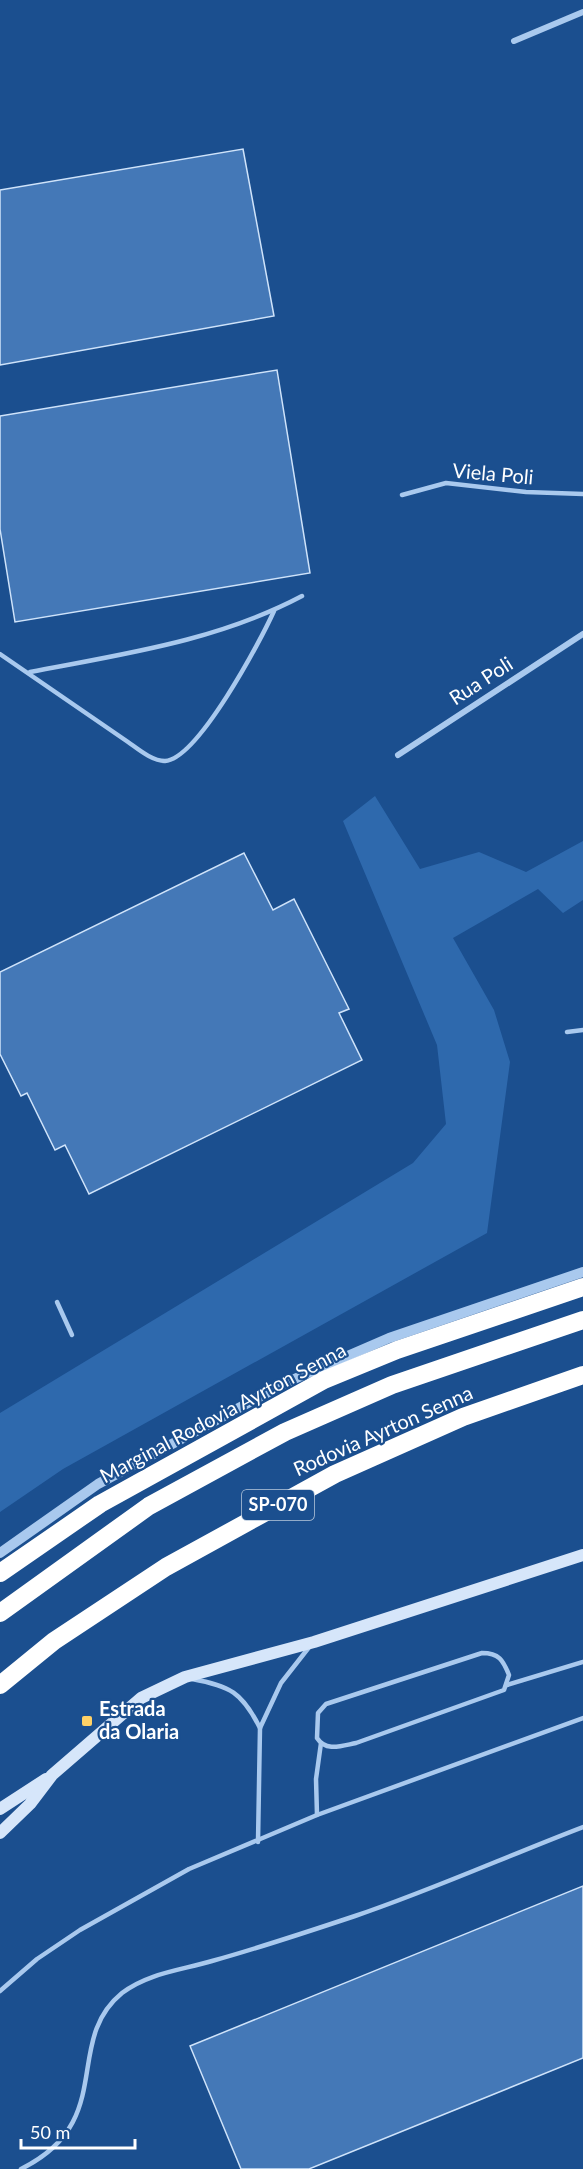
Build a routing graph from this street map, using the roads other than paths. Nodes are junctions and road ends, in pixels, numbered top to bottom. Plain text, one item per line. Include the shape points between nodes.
1 (583, 12) edge
2 (514, 41) dead end
3 (583, 494) edge
4 (402, 495) dead end
5 (302, 596) dead end
6 (274, 611) junction
7 (583, 634) edge
8 (0, 654) edge
9 (30, 672) junction
10 (398, 755) dead end
11 (583, 1030) edge
12 (567, 1032) dead end
13 (583, 1272) edge
14 (583, 1287) edge
15 (57, 1302) dead end
16 (583, 1320) edge
17 (72, 1335) dead end
18 (583, 1375) edge
19 (0, 1553) edge
20 (583, 1555) edge
21 (0, 1573) edge
22 (0, 1613) edge
23 (314, 1642) junction
24 (583, 1662) edge
25 (185, 1677) junction
26 (0, 1684) edge
27 (507, 1685) junction
28 (583, 1718) edge
29 (261, 1728) junction
30 (321, 1743) junction
31 (52, 1775) junction
32 (0, 1809) edge
33 (317, 1815) junction
34 (583, 1827) edge
35 (0, 1833) edge
36 (258, 1842) junction
37 (0, 1991) edge
38 (21, 2169) edge

1 - 2 street
3 - 4 lane, Viela Poli via 446,483
5 - 6 lane
6 - 9 lane via 200,637
6 - 9 lane via 256,650 204,729 186,749 164,761 128,742
7 - 10 street, Rua Poli
8 - 9 lane
11 - 12 lane
13 - 19 street, Marginal Rodovia Ayrton Senna via 389,1338 285,1383 98,1484
14 - 21 highway, Marginal Rodovia Ayrton Senna via 397,1350 324,1380 100,1504
15 - 17 lane
16 - 22 highway, Rodovia Ayrton Senna via 392,1385 285,1432 149,1506
18 - 26 highway, Rodovia Ayrton Senna / SP-070 via 463,1417 335,1474 166,1567 54,1641
20 - 23 main road
23 - 25 main road
23 - 29 lane via 281,1683
24 - 27 lane
25 - 29 lane via 234,1690
25 - 31 main road via 141,1698
27 - 30 lane via 489,1696 356,1743 331,1748
27 - 30 lane via 509,1676 502,1659 482,1653 326,1704 316,1721
28 - 33 lane
29 - 36 lane
30 - 33 lane
31 - 32 main road
31 - 35 main road
33 - 36 lane
34 - 38 lane via 356,1916 142,1980 106,2009 97,2026 84,2095 73,2125 57,2146
36 - 37 lane via 189,1869 80,1930 37,1959

